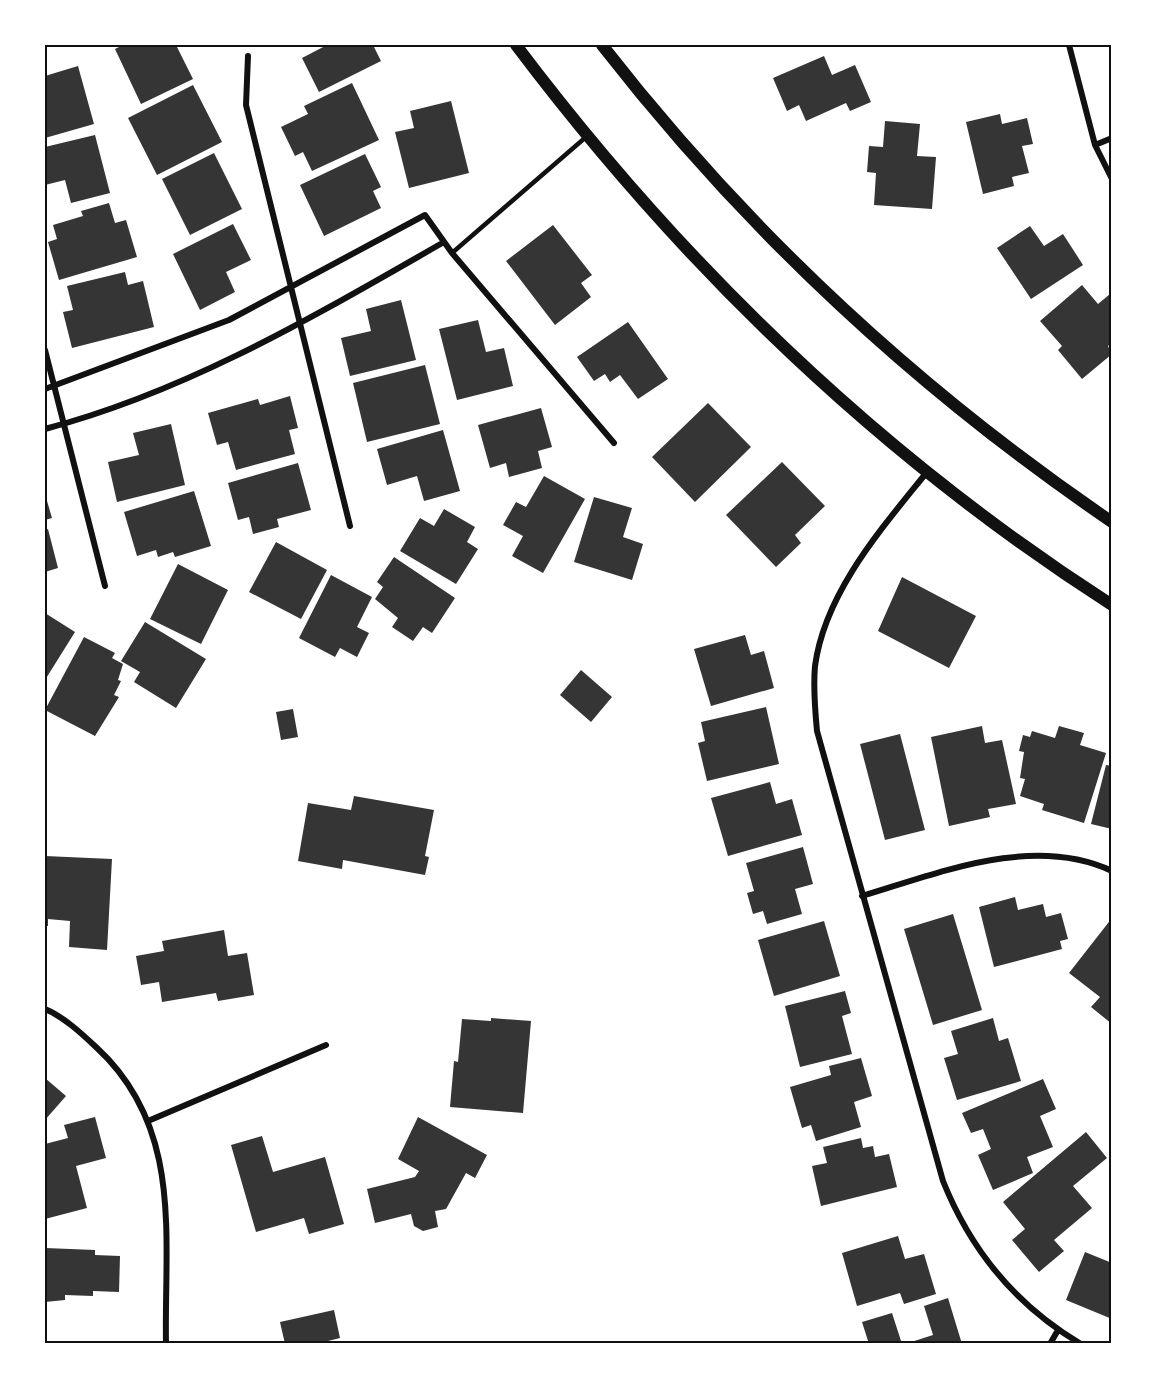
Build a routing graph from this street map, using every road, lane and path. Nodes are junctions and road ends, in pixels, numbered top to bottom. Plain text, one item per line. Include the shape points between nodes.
1 (516, 45) edge
2 (602, 45) edge
3 (1069, 45) edge
4 (248, 56) dead end
5 (586, 136) junction
6 (1112, 138) edge
7 (1095, 145) junction
8 (1112, 179) edge
9 (444, 242) junction
10 (452, 253) junction
11 (292, 285) junction
12 (302, 323) junction
13 (45, 350) edge
14 (54, 386) junction
15 (45, 389) edge
16 (63, 424) junction
17 (45, 429) edge
18 (614, 443) dead end
19 (927, 472) junction
20 (1112, 522) edge
21 (350, 526) dead end
22 (105, 586) dead end
23 (1112, 605) edge
24 (1112, 871) edge
25 (862, 896) junction
26 (45, 1009) edge
27 (326, 1045) dead end
28 (148, 1121) junction
29 (1058, 1330) junction
30 (166, 1344) edge
31 (1050, 1344) edge
32 (1081, 1344) edge

1 - 5 main road
2 - 20 main road via 681,142 786,255 845,311 1024,461
3 - 7 street
4 - 11 street via 246,105
5 - 10 lane
5 - 19 main road via 682,246 737,302 867,423
6 - 7 street
7 - 8 street
9 - 10 street
9 - 11 street via 425,215
9 - 12 street
10 - 18 street
11 - 12 street
11 - 14 street via 229,320
12 - 16 street via 179,384
12 - 21 street
13 - 14 street
14 - 15 street
14 - 16 street
16 - 17 street
16 - 22 street
19 - 23 main road
19 - 25 street via 853,571 827,625 816,665 817,731
24 - 25 street via 1073,858 998,859
25 - 29 street via 943,1181 956,1212 971,1239 1010,1290
26 - 28 street via 105,1054 123,1075
27 - 28 street
28 - 30 street via 164,1178
29 - 31 street
29 - 32 street

